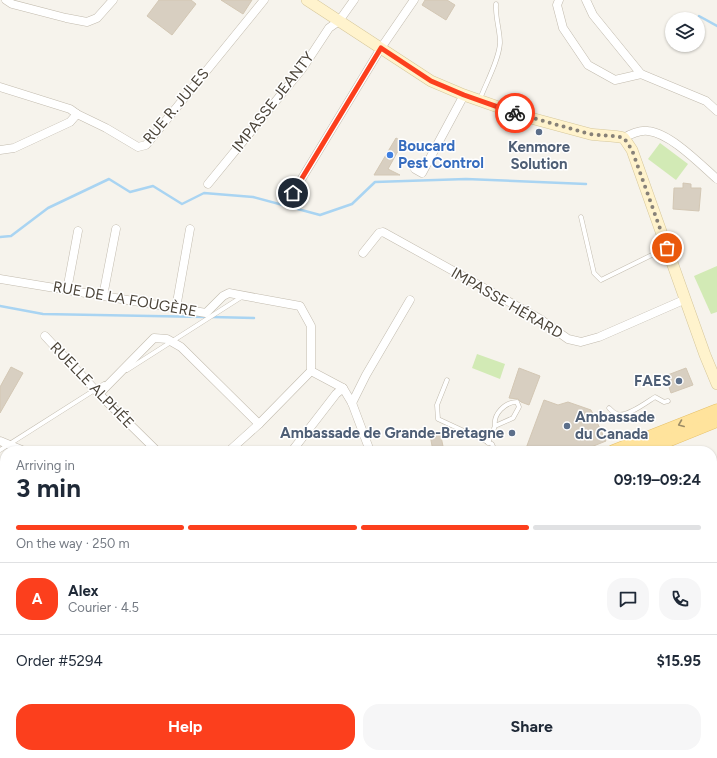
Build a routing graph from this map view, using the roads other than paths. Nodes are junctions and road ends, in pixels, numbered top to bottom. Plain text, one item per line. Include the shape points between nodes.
1 (113, 0) edge
2 (264, 0) edge
3 (308, 0) edge
4 (354, 0) edge
5 (414, 0) edge
6 (559, 0) edge
7 (586, 0) edge
8 (11, 1) edge
9 (496, 4) dead end
10 (339, 21) junction
11 (381, 48) junction
12 (641, 74) junction
13 (0, 86) edge
14 (464, 95) junction
15 (479, 101) junction
16 (717, 111) edge
17 (78, 114) junction
18 (624, 138) junction
19 (0, 150) edge
20 (415, 169) dead end
21 (717, 179) edge
22 (208, 184) dead end
23 (293, 193) dead end
24 (581, 217) dead end
25 (116, 229) dead end
26 (190, 229) dead end
27 (78, 231) dead end
28 (667, 248) junction
29 (363, 253) dead end
30 (0, 278) edge
31 (67, 290) junction
32 (103, 296) junction
33 (243, 296) junction
34 (686, 299) junction
35 (410, 300) dead end
36 (176, 308) junction
37 (45, 336) dead end
38 (311, 371) junction
39 (446, 380) dead end
40 (717, 384) edge
41 (343, 388) junction
42 (99, 394) junction
43 (668, 401) dead end
44 (352, 403) junction
45 (609, 408) dead end
46 (717, 410) edge
47 (717, 421) edge
48 (259, 424) junction
49 (495, 426) junction
50 (0, 441) edge
51 (488, 442) junction
52 (6, 446) edge
53 (12, 446) edge
54 (152, 446) edge
55 (235, 446) edge
56 (296, 446) edge
57 (368, 446) edge
58 (493, 446) edge
59 (626, 446) edge
60 (655, 446) edge

1 - 8 street via 97,18 87,22
2 - 17 street, RUE R. JULES via 146,145 138,147
3 - 10 street
4 - 10 street, IMPASSE JEANTY
5 - 11 street
6 - 12 street via 557,4 563,28 588,66 615,80
7 - 12 street via 593,15
9 - 15 lane via 500,43
10 - 11 street
10 - 22 street, IMPASSE JEANTY via 329,28 302,68
11 - 14 street via 431,81
11 - 23 street
12 - 16 street via 706,101
13 - 17 street, RUE R. JULES via 70,109
14 - 15 street
14 - 20 street via 422,173
15 - 18 street via 590,134
17 - 19 street via 70,122 14,148
18 - 21 street via 647,130 663,135
18 - 28 street via 632,150
24 - 28 lane via 594,273 601,280
25 - 32 street
26 - 36 street
27 - 31 street
28 - 34 street
29 - 34 street, IMPASSE HÉRARD via 379,232 383,232 540,319 568,339 581,342
30 - 31 street, RUE DE LA FOUGÈRE
31 - 32 street, RUE DE LA FOUGÈRE
32 - 36 street, RUE DE LA FOUGÈRE
33 - 36 street, RUE DE LA FOUGÈRE via 226,294 206,313
33 - 38 street, RUE DE LA FOUGÈRE via 300,306 311,326
33 - 52 lane
34 - 40 street
35 - 44 street
37 - 42 street, RUELLE ALPHÉE
38 - 41 street
38 - 48 street
39 - 51 lane via 437,405 438,419
41 - 44 street
41 - 56 street
42 - 48 street via 154,338 167,340 181,347
42 - 54 street, RUELLE ALPHÉE
43 - 45 lane via 664,402 655,397 622,415
44 - 57 street
46 -> 59 main road
47 - 60 main road
48 - 55 street
49 - 49 lane via 513,418 519,407 517,402 511,402 502,408 494,421
49 - 51 lane
50 - 53 street
51 - 58 lane

